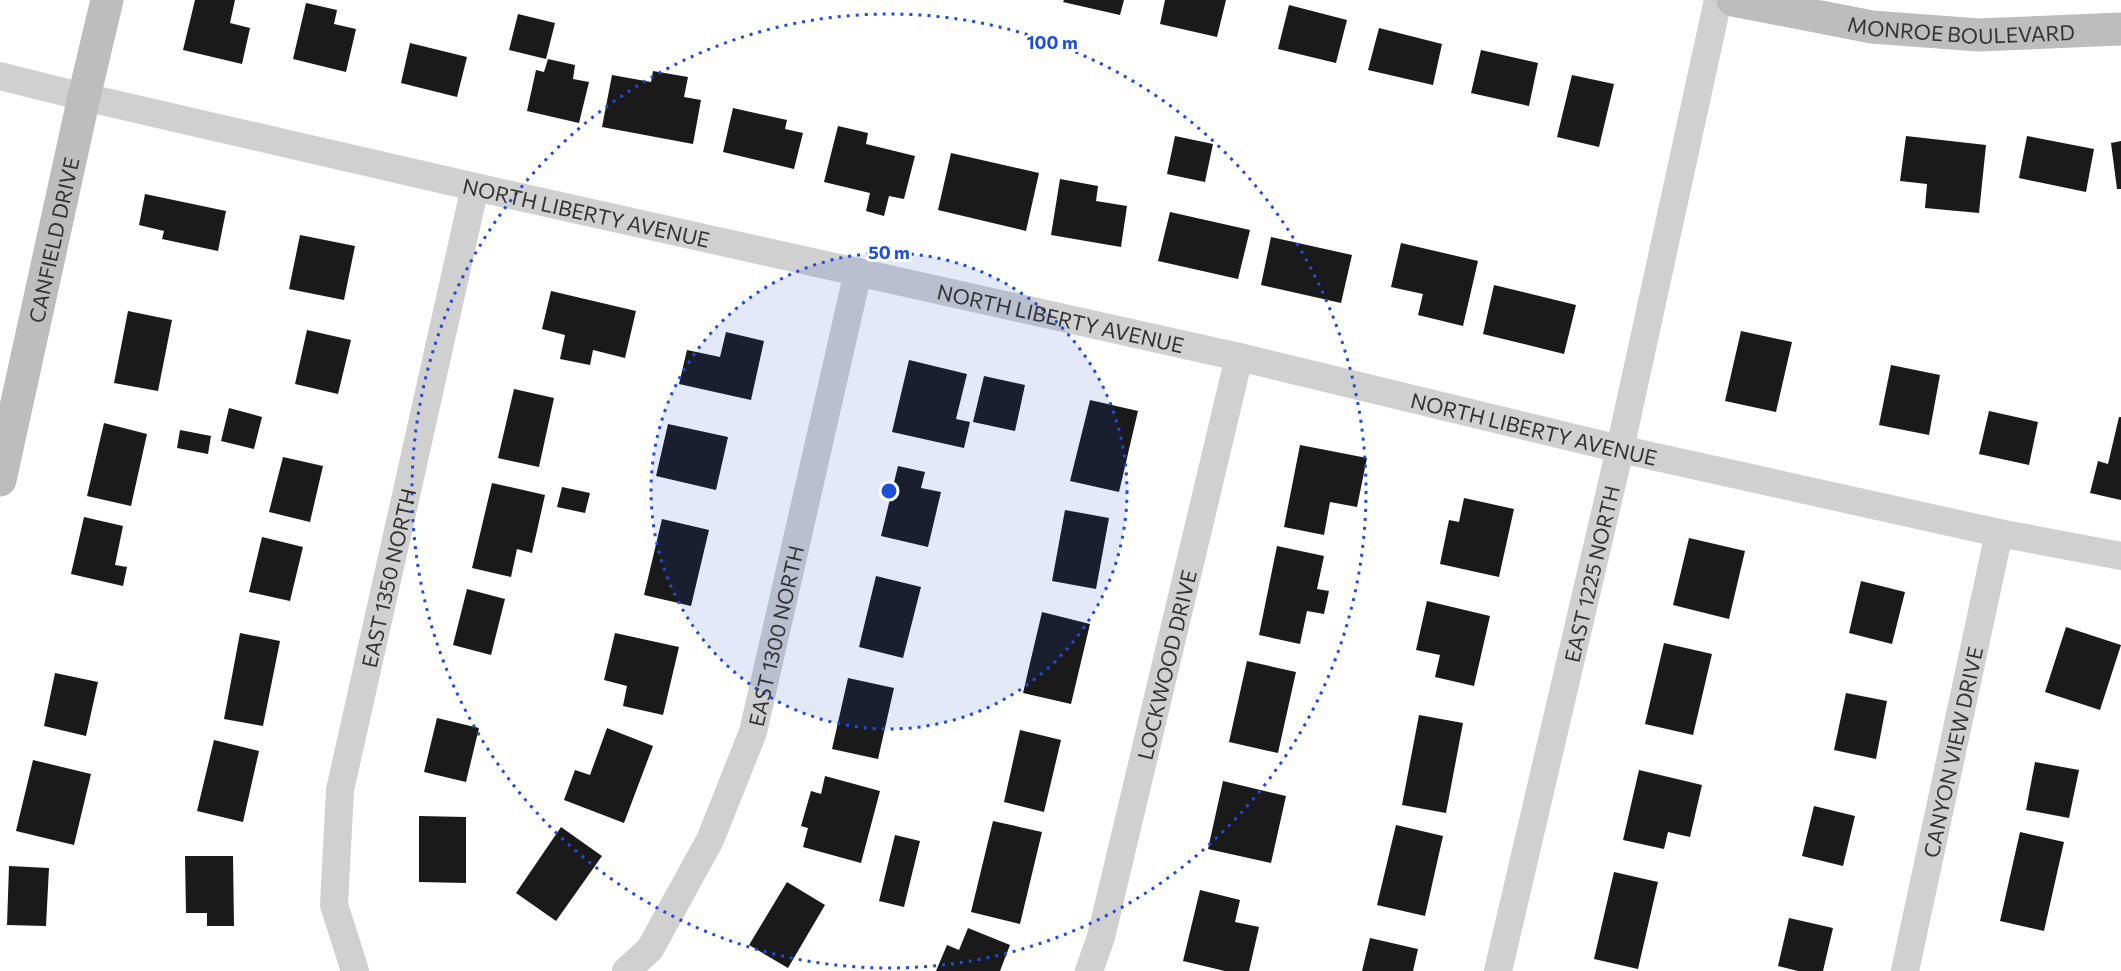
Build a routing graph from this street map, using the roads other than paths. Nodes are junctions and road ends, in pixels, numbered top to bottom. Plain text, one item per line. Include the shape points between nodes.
1 (108, 0) edge
2 (1718, 0) edge
3 (1733, 0) edge
4 (2121, 29) edge
5 (0, 76) edge
6 (84, 97) junction
7 (476, 187) junction
8 (858, 272) junction
9 (1239, 357) junction
10 (1620, 449) junction
11 (0, 480) edge
12 (1999, 533) junction
13 (2121, 556) edge
14 (354, 971) edge
15 (626, 971) edge
16 (1089, 971) edge
17 (1498, 971) edge
18 (1905, 971) edge

1 - 6 street, CANFIELD DRIVE
2 - 10 street, EAST 1225 NORTH
3 - 4 street, MONROE BOULEVARD via 1872,27 1979,35
5 - 6 street, NORTH LIBERTY AVENUE
6 - 7 street, NORTH LIBERTY AVENUE
6 - 11 street, CANFIELD DRIVE
7 - 8 street, NORTH LIBERTY AVENUE
7 - 14 street, EAST 1350 NORTH via 340,790 334,905
8 - 9 street, NORTH LIBERTY AVENUE
8 - 15 street, EAST 1300 NORTH via 753,732 710,840 650,949
9 - 10 street, NORTH LIBERTY AVENUE
9 - 16 street, LOCKWOOD DRIVE via 1101,937
10 - 12 street, NORTH LIBERTY AVENUE
10 - 17 street, EAST 1225 NORTH
12 - 13 street, NORTH LIBERTY AVENUE
12 - 18 street, CANYON VIEW DRIVE

